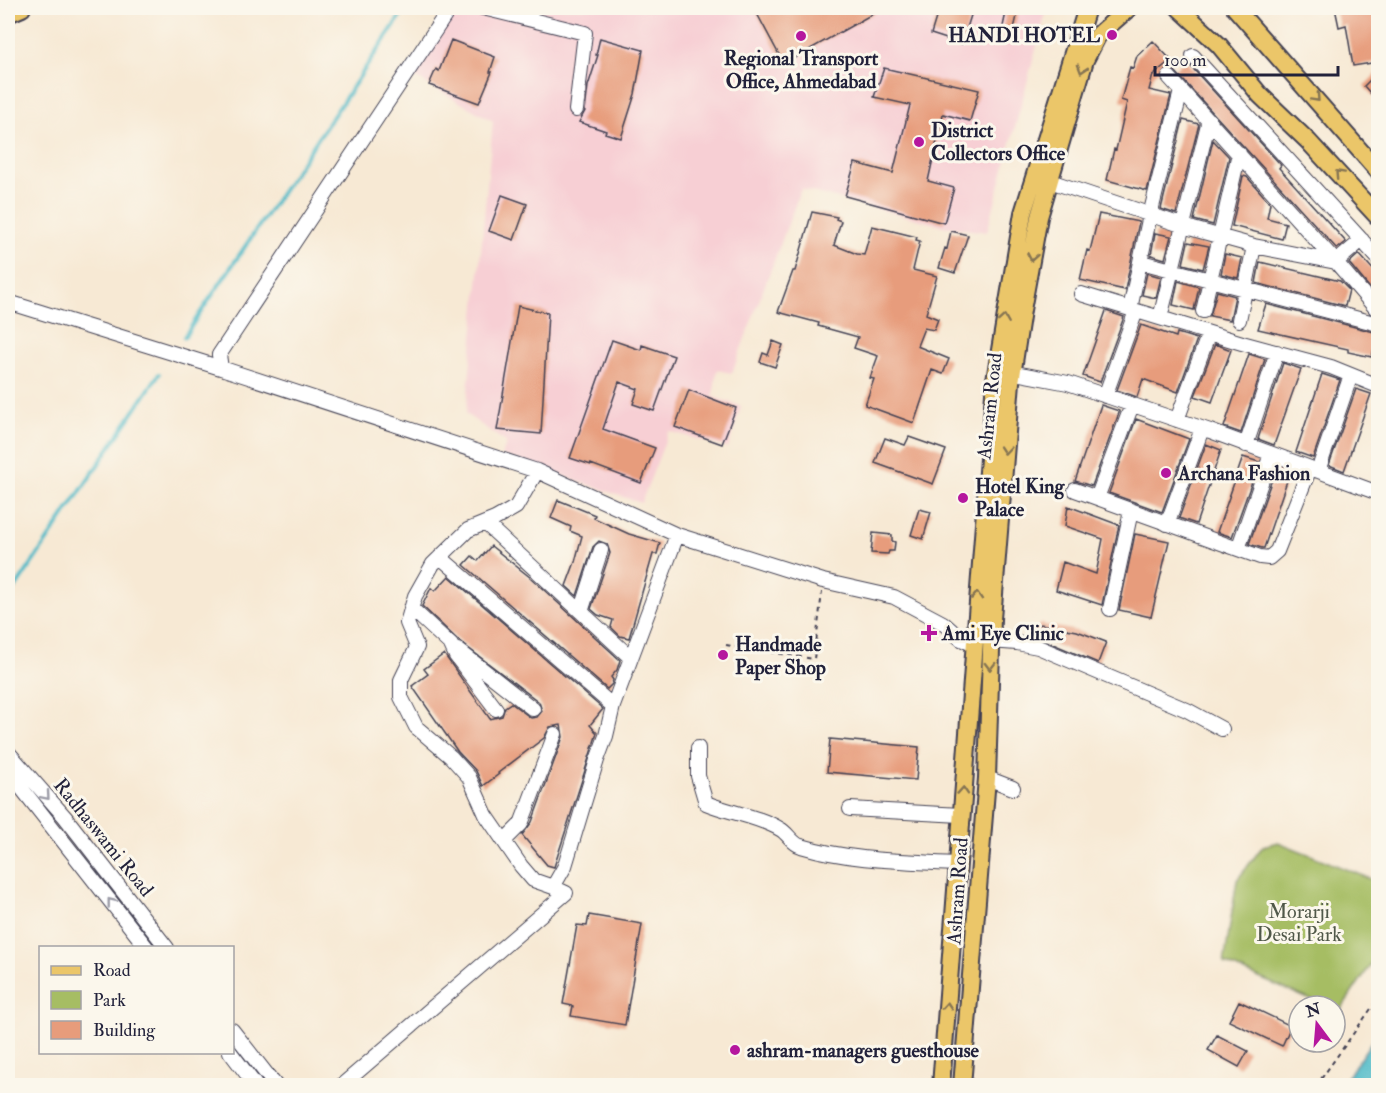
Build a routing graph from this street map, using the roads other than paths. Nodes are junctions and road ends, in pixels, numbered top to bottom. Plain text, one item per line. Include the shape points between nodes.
1 (22, 8) edge
2 (450, 8) edge
3 (484, 8) edge
4 (1087, 8) edge
5 (1129, 8) edge
6 (1179, 8) edge
7 (1235, 8) edge
8 (8, 14) edge
9 (1193, 56) dead end
10 (1169, 77) dead end
11 (1181, 91) junction
12 (576, 110) dead end
13 (1209, 120) junction
14 (1239, 153) junction
15 (1378, 171) edge
16 (1050, 181) junction
17 (1150, 215) junction
18 (1378, 217) edge
19 (1184, 226) junction
20 (1219, 237) junction
21 (1362, 240) junction
22 (1254, 246) junction
23 (1378, 258) edge
24 (1141, 262) junction
25 (1336, 262) junction
26 (1173, 270) junction
27 (1210, 280) junction
28 (1246, 289) junction
29 (1081, 294) dead end
30 (8, 302) edge
31 (1133, 310) junction
32 (1203, 310) dead end
33 (1378, 311) edge
34 (1160, 318) junction
35 (1239, 320) dead end
36 (1378, 324) edge
37 (1209, 333) junction
38 (1277, 352) junction
39 (221, 368) junction
40 (1004, 371) junction
41 (1351, 375) junction
42 (1378, 386) edge
43 (1105, 396) junction
44 (1132, 405) junction
45 (1177, 420) junction
46 (1202, 429) junction
47 (1246, 445) junction
48 (1271, 454) junction
49 (1314, 470) junction
50 (537, 471) junction
51 (1075, 490) dead end
52 (1378, 494) edge
53 (1097, 498) junction
54 (1131, 511) junction
55 (484, 523) junction
56 (1167, 524) junction
57 (677, 535) junction
58 (1238, 549) junction
59 (601, 550) dead end
60 (440, 557) junction
61 (411, 608) junction
62 (1110, 609) dead end
63 (581, 612) junction
64 (982, 643) junction
65 (451, 645) junction
66 (631, 658) junction
67 (613, 706) junction
68 (496, 709) dead end
69 (533, 709) dead end
70 (1222, 729) dead end
71 (555, 734) dead end
72 (698, 748) dead end
73 (8, 752) edge
74 (8, 771) edge
75 (987, 778) junction
76 (1013, 788) dead end
77 (850, 809) dead end
78 (961, 815) junction
79 (505, 840) junction
80 (957, 864) junction
81 (553, 887) junction
82 (145, 946) edge
83 (165, 946) edge
84 (234, 1033) edge
85 (231, 1054) edge
86 (256, 1086) edge
87 (276, 1086) edge
88 (341, 1086) edge
89 (941, 1086) edge
90 (962, 1086) edge

1 - 8 main road
2 - 39 street via 219,355
3 - 12 street via 585,33
40 -> 4 main road, Ashram Road via 1023,213
5 -> 16 main road, Ashram Road via 1098,35 1085,60
18 -> 6 main road
7 -> 15 main road
9 - 21 street
10 - 11 street
11 - 13 street
11 - 17 street
13 - 14 street
13 - 19 street
14 - 20 street
14 - 25 street
16 - 17 street
16 -> 40 main road, Ashram Road
17 - 19 street
17 - 24 street
19 - 20 street
19 - 26 street
20 - 22 street
20 - 27 street
21 - 23 street
21 - 25 street
22 - 25 street
22 - 28 street
24 - 26 street
24 - 31 street
25 - 33 street
26 - 27 street
26 - 34 street
27 - 28 street
27 - 32 street
28 - 35 street
28 - 36 street
29 - 31 street
30 - 39 street
31 - 34 street
31 - 43 street
34 - 37 street
37 - 38 street
37 - 45 street
38 - 41 street
38 - 47 street
39 - 50 street
40 - 43 street via 1068,383
40 - 64 main road, Ashram Road
41 - 42 street
41 - 49 street
43 - 44 street
44 - 45 street
44 - 53 street
45 - 46 street
46 - 47 street
46 - 56 street
47 - 48 street
48 - 49 street
48 - 58 street
49 - 52 street
49 - 58 street via 1276,551 1269,558
50 - 55 street via 516,507
50 - 57 street
51 - 53 street
53 - 54 street
54 - 56 street
54 - 62 street
55 - 60 street via 468,530
55 - 63 street
56 - 58 street
57 - 64 street via 823,581 894,597 943,623 961,639
57 - 66 street
59 - 63 street
60 - 61 street
60 - 67 street
61 - 65 street
61 - 79 street via 407,623 417,647 401,680 401,697 416,727 469,777 486,815
63 - 66 street
64 - 70 street via 1017,643 1049,651
64 -> 75 main road, Ashram Road
78 -> 64 main road, Ashram Road
65 - 68 street
65 - 69 street
66 - 67 street
67 - 81 street via 565,866
71 - 79 street via 521,824
72 - 80 street via 698,776 706,803 782,830 797,845 866,858
73 -> 83 street, Radhaswami Road via 65,817
82 -> 74 street, Radhaswami Road
75 - 76 street
75 - 90 main road, Ashram Road
77 - 78 street
78 - 80 main road, Ashram Road
79 - 81 street via 533,880
89 -> 80 main road, Ashram Road
81 - 88 street via 566,894
84 - 87 street
85 - 86 street

